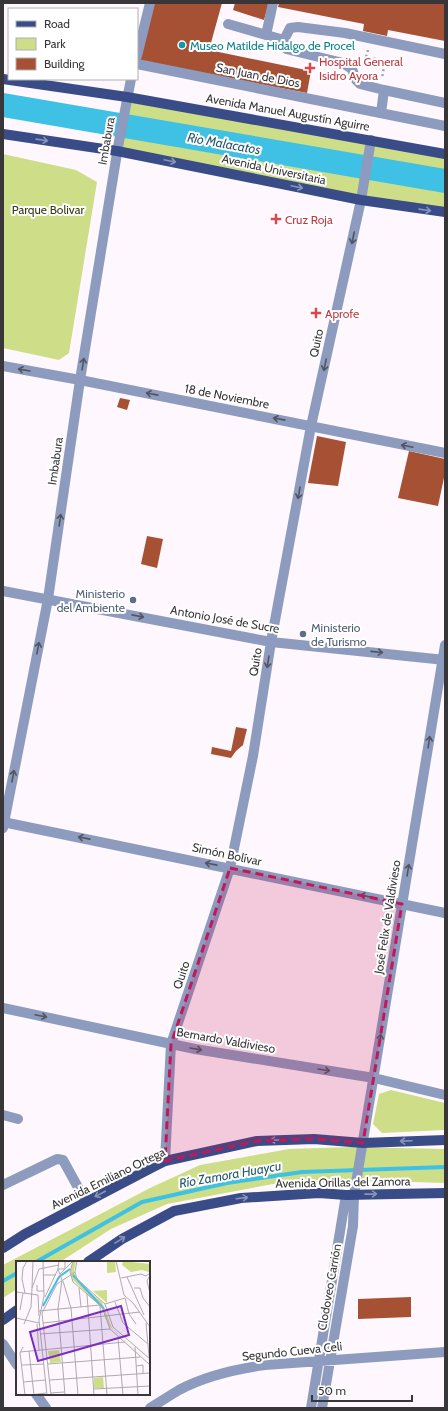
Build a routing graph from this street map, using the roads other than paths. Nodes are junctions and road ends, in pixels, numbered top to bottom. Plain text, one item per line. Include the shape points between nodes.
1 (150, 3) edge
2 (273, 3) edge
3 (228, 24) dead end
4 (266, 35) junction
5 (284, 40) junction
6 (138, 52) edge
7 (445, 54) edge
8 (138, 64) edge
9 (9, 80) edge
10 (131, 80) edge
11 (382, 89) junction
12 (127, 99) junction
13 (445, 103) edge
14 (381, 113) junction
15 (445, 126) edge
16 (3, 134) edge
17 (371, 145) junction
18 (118, 149) junction
19 (445, 154) edge
20 (362, 197) junction
21 (445, 212) edge
22 (3, 366) edge
23 (80, 380) junction
24 (311, 426) junction
25 (445, 454) edge
26 (3, 591) edge
27 (48, 599) junction
28 (271, 642) junction
29 (445, 644) edge
30 (443, 659) edge
31 (3, 824) edge
32 (230, 868) junction
33 (402, 904) junction
34 (445, 913) edge
35 (3, 1008) edge
36 (171, 1044) junction
37 (374, 1078) junction
38 (445, 1095) edge
39 (3, 1115) edge
40 (18, 1119) dead end
41 (445, 1140) edge
42 (363, 1143) junction
43 (165, 1162) junction
44 (3, 1185) edge
45 (445, 1193) edge
46 (350, 1195) junction
47 (86, 1202) junction
48 (3, 1248) edge
49 (89, 1261) edge
50 (16, 1311) edge
51 (3, 1320) edge
52 (3, 1344) edge
53 (445, 1352) edge
54 (330, 1360) junction
55 (319, 1361) junction
56 (16, 1364) edge
57 (37, 1395) edge
58 (46, 1408) edge
59 (150, 1408) edge
60 (311, 1408) edge
61 (322, 1408) edge

1 - 6 street
2 - 4 street
3 - 4 street
4 - 5 street
5 - 7 street via 290,28 298,27 345,32
5 - 11 street via 286,48 343,63 352,69 360,84
8 - 14 street, San Juan de Dios
9 - 12 main road, Avenida Manuel Augustín Aguirre
10 - 12 street, Imbabura
11 - 13 street
11 - 14 street
12 - 17 main road, Avenida Manuel Augustín Aguirre
12 - 18 street, Imbabura
14 - 15 street, San Juan de Dios
16 -> 18 main road, Avenida Universitaria
17 - 19 main road, Avenida Manuel Augustín Aguirre
17 - 20 street, Quito
18 -> 20 main road, Avenida Universitaria
23 -> 18 street, Imbabura
20 -> 21 main road, Avenida Universitaria
20 -> 24 street, Quito
23 -> 22 street, 18 de Noviembre
24 -> 23 street, 18 de Noviembre
27 -> 23 street, Imbabura
25 -> 24 street, 18 de Noviembre
24 -> 28 street, Quito
26 - 27 street, Antonio José de Sucre
27 -> 28 street, Antonio José de Sucre
31 -> 27 street, Imbabura
28 -> 30 street, Antonio José de Sucre
28 -> 32 street, Quito via 253,756
29 - 30 street, José Felix de Valdivieso
33 -> 30 street, José Felix de Valdivieso
32 -> 31 street, Simón Bolívar
33 -> 32 street, Simón Bolívar
32 - 36 street, Quito
33 - 34 street, Simón Bolívar
37 -> 33 street, José Felix de Valdivieso
35 -> 36 street, Bernardo Valdivieso
36 -> 37 street, Bernardo Valdivieso
36 - 43 street, Quito
37 - 38 street, Bernardo Valdivieso
37 - 42 street, José Felix de Valdivieso
39 - 40 street
41 -> 42 main road, Avenida Emiliano Ortega
42 -> 43 main road, Avenida Emiliano Ortega via 314,1139 257,1141
42 - 46 street, José Felix de Valdivieso
43 -> 47 main road, Avenida Emiliano Ortega
44 - 47 street via 57,1159 63,1160
46 -> 45 main road, Avenida Orillas del Zamora
49 -> 46 main road, Avenida Orillas del Zamora via 122,1239 174,1211 241,1198 319,1193
46 - 54 street, Clodoveo Carrión via 353,1226
46 - 55 street, Clodoveo Carrión
47 - 48 main road, Avenida Emiliano Ortega
50 - 51 main road
52 - 56 street
53 - 54 street, Segundo Cueva Celi
54 - 55 street, Segundo Cueva Celi
54 - 61 street, Clodoveo Carrión
55 - 59 street, Segundo Cueva Celi via 241,1368 180,1390
55 - 60 street, Clodoveo Carrión
57 - 58 street

